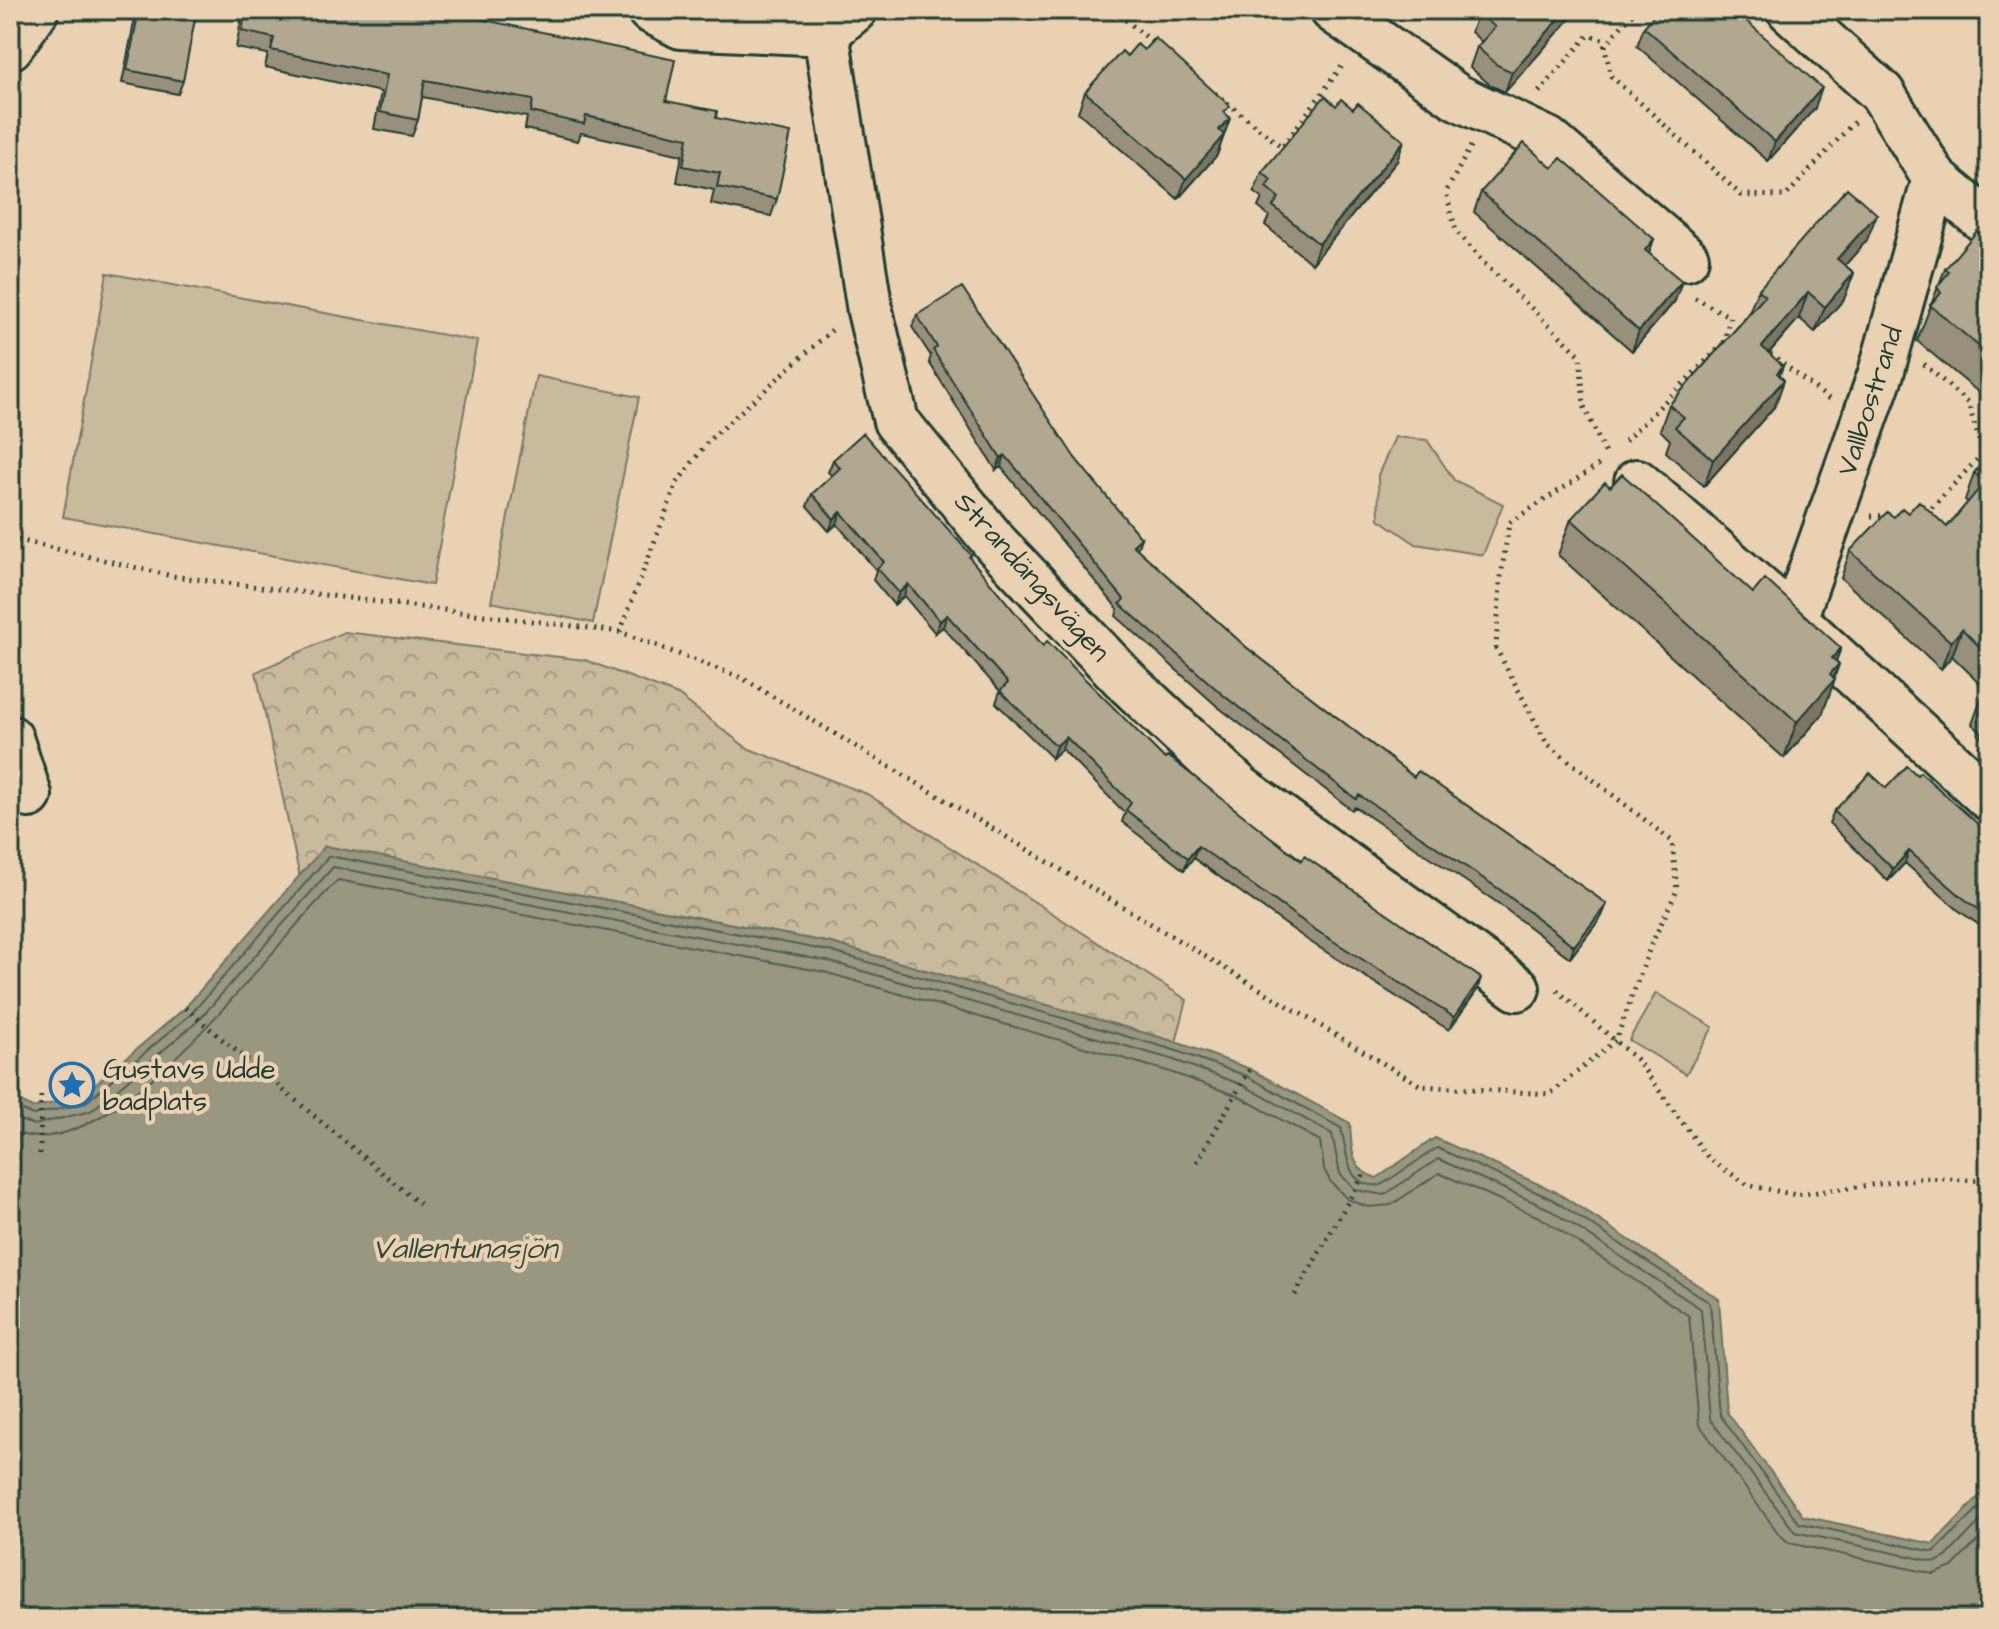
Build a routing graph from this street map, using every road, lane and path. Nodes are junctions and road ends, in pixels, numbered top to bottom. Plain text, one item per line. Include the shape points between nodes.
1 (36, 10) edge
2 (650, 10) edge
3 (1113, 10) edge
4 (1635, 10) edge
5 (1790, 10) edge
6 (840, 21) edge
7 (1350, 22) edge
8 (10, 47) edge
9 (1605, 47) junction
10 (1162, 49) edge
11 (1210, 88) edge
12 (1882, 93) junction
13 (1487, 111) junction
14 (1935, 179) junction
15 (1989, 224) edge
16 (1686, 258) joint
17 (870, 311) junction
18 (1893, 337) junction
19 (1737, 340) edge
20 (1724, 343) junction
21 (1763, 347) edge
22 (1863, 425) junction
23 (1622, 471) junction
24 (1926, 514) edge
25 (1910, 515) edge
26 (1830, 518) junction
27 (10, 538) edge
28 (1794, 619) junction
29 (620, 632) junction
30 (10, 738) edge
31 (29, 795) dead end
32 (1989, 798) edge
33 (1517, 988) joint
34 (185, 1008) dead end
35 (1616, 1040) junction
36 (1250, 1069) dead end
37 (41, 1092) dead end
38 (40, 1154) dead end
39 (1197, 1162) dead end
40 (1364, 1174) dead end
41 (1989, 1181) edge
42 (422, 1206) dead end
43 (1295, 1295) dead end

1 - 8 street
2 - 6 street via 681,26
3 - 10 path
4 - 9 path
5 - 12 street
6 - 17 street, Strandängsvägen
7 - 11 path via 1282,147
7 - 13 street
9 - 12 path via 1611,76 1741,195 1786,196
9 - 13 path via 1603,39 1589,35
12 - 14 street
13 - 16 street via 1548,140
13 - 23 path via 1446,192 1456,231 1580,355 1584,406
14 - 15 street
14 - 18 street, Vallbostrand
16 - 20 path via 1694,297 1730,317
17 - 29 path via 838,325 709,440 677,483
17 - 33 street, Strandängsvägen via 896,421 996,544 1108,662 1240,788
18 - 22 street, Vallbostrand
18 - 24 path via 1968,403 1983,453
19 - 20 path
20 - 23 path
21 - 22 path
22 - 26 street, Vallbostrand
23 - 28 street
23 - 35 path via 1509,523 1496,648 1547,744 1672,841 1677,890
25 - 26 path
26 - 28 street, Vallbostrand
27 - 29 path via 172,576
28 - 32 street
29 - 35 path via 742,678 1421,1086 1550,1094
30 - 31 street
33 - 35 path via 1533,978 1558,991
34 - 42 path
35 - 41 path via 1637,1060 1709,1159 1748,1185 1796,1195 1923,1178
36 - 39 path
37 - 38 path
40 - 43 path

